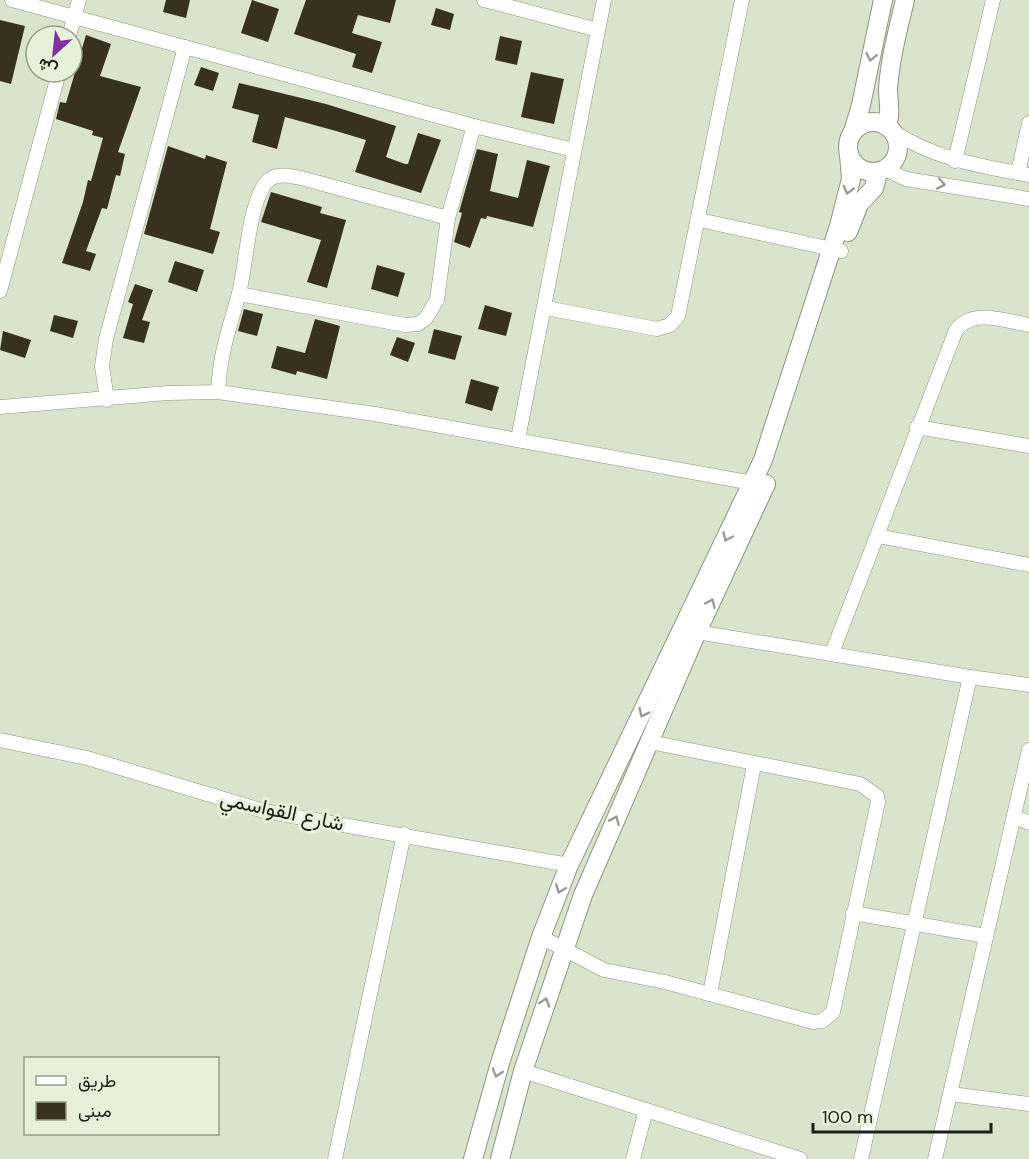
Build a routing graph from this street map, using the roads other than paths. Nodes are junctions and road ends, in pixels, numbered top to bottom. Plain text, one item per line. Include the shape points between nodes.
1 (12, 0) edge
2 (78, 0) edge
3 (488, 0) edge
4 (604, 0) edge
5 (742, 0) edge
6 (883, 0) edge
7 (904, 0) edge
8 (993, 0) edge
9 (74, 17) junction
10 (72, 24) edge
11 (598, 30) junction
12 (185, 47) junction
13 (56, 84) edge
14 (1029, 123) edge
15 (474, 126) junction
16 (889, 128) junction
17 (853, 132) junction
18 (574, 150) junction
19 (849, 154) junction
20 (955, 161) junction
21 (882, 170) junction
22 (1023, 174) edge
23 (1029, 199) edge
24 (448, 218) junction
25 (699, 220) junction
26 (836, 250) junction
27 (2, 274) edge
28 (0, 291) edge
29 (238, 294) junction
30 (546, 308) junction
31 (1029, 325) edge
32 (218, 392) junction
33 (107, 400) junction
34 (0, 407) edge
35 (917, 427) junction
36 (518, 439) junction
37 (1029, 446) edge
38 (760, 484) junction
39 (878, 536) junction
40 (1029, 565) edge
41 (697, 632) junction
42 (832, 652) junction
43 (970, 678) junction
44 (1029, 685) edge
45 (0, 740) edge
46 (650, 742) junction
47 (1029, 750) edge
48 (754, 765) junction
49 (613, 776) junction
50 (631, 784) junction
51 (1014, 816) junction
52 (1029, 823) edge
53 (404, 834) junction
54 (569, 865) junction
55 (853, 913) junction
56 (913, 923) junction
57 (986, 936) junction
58 (541, 937) junction
59 (563, 949) junction
60 (710, 994) junction
61 (523, 1071) junction
62 (951, 1094) junction
63 (1029, 1104) edge
64 (646, 1110) junction
65 (335, 1159) edge
66 (473, 1159) edge
67 (500, 1159) edge
68 (633, 1159) edge
69 (800, 1159) edge
70 (861, 1159) edge
71 (935, 1159) edge

1 - 9 street
2 - 9 street
3 - 11 street
4 - 11 street
5 - 25 street
6 -> 17 main road
7 - 16 main road via 891,59
8 - 20 street
9 - 10 street
9 - 12 street
11 - 18 street
12 - 15 street
12 - 33 street via 106,339 102,366
13 - 27 street
14 - 22 street
15 - 18 street
15 - 24 street
16 - 17 main road via 872,122
16 - 20 street via 915,146
16 - 21 main road via 898,152 891,165
17 - 19 main road
18 - 30 street
19 - 21 main road via 857,166 871,172
19 -> 26 main road via 851,179
20 - 22 street
21 -> 23 street via 906,179
21 - 26 main road
24 - 29 street via 437,300 418,324 405,325
24 - 29 street via 301,178 270,178 257,201
25 - 26 street
25 - 30 street via 680,310 670,325 657,329
26 - 38 main road
27 - 28 street
29 - 32 street via 221,352
30 - 36 street
31 - 35 street via 982,317 960,324
32 - 33 street
32 - 36 street
33 - 34 street
35 - 37 street
35 - 39 street
36 - 38 street
41 -> 38 main road
38 -> 49 main road
39 - 40 street
39 - 42 street
41 - 42 street
41 - 46 main road
42 - 43 street
43 - 44 street
43 - 56 street
45 - 53 street, شارع القواسمي via 87,758 264,811
46 - 48 street
46 - 50 main road
47 - 51 street
48 - 55 street via 860,784 877,796
48 - 60 street
49 - 50 main road
49 - 54 main road
59 -> 50 main road
51 - 52 street
51 - 57 street
53 - 54 street, شارع القواسمي
53 - 65 street
54 -> 58 main road
55 - 56 street
55 - 60 street via 836,1006 830,1017 813,1022
56 - 57 street
56 - 70 street
57 - 62 street
58 - 59 street
58 -> 66 main road via 479,1129
59 - 60 street via 618,975
61 -> 59 main road
61 - 64 street
61 - 67 main road
62 - 63 street
62 - 71 street
64 - 68 street
64 - 69 street

